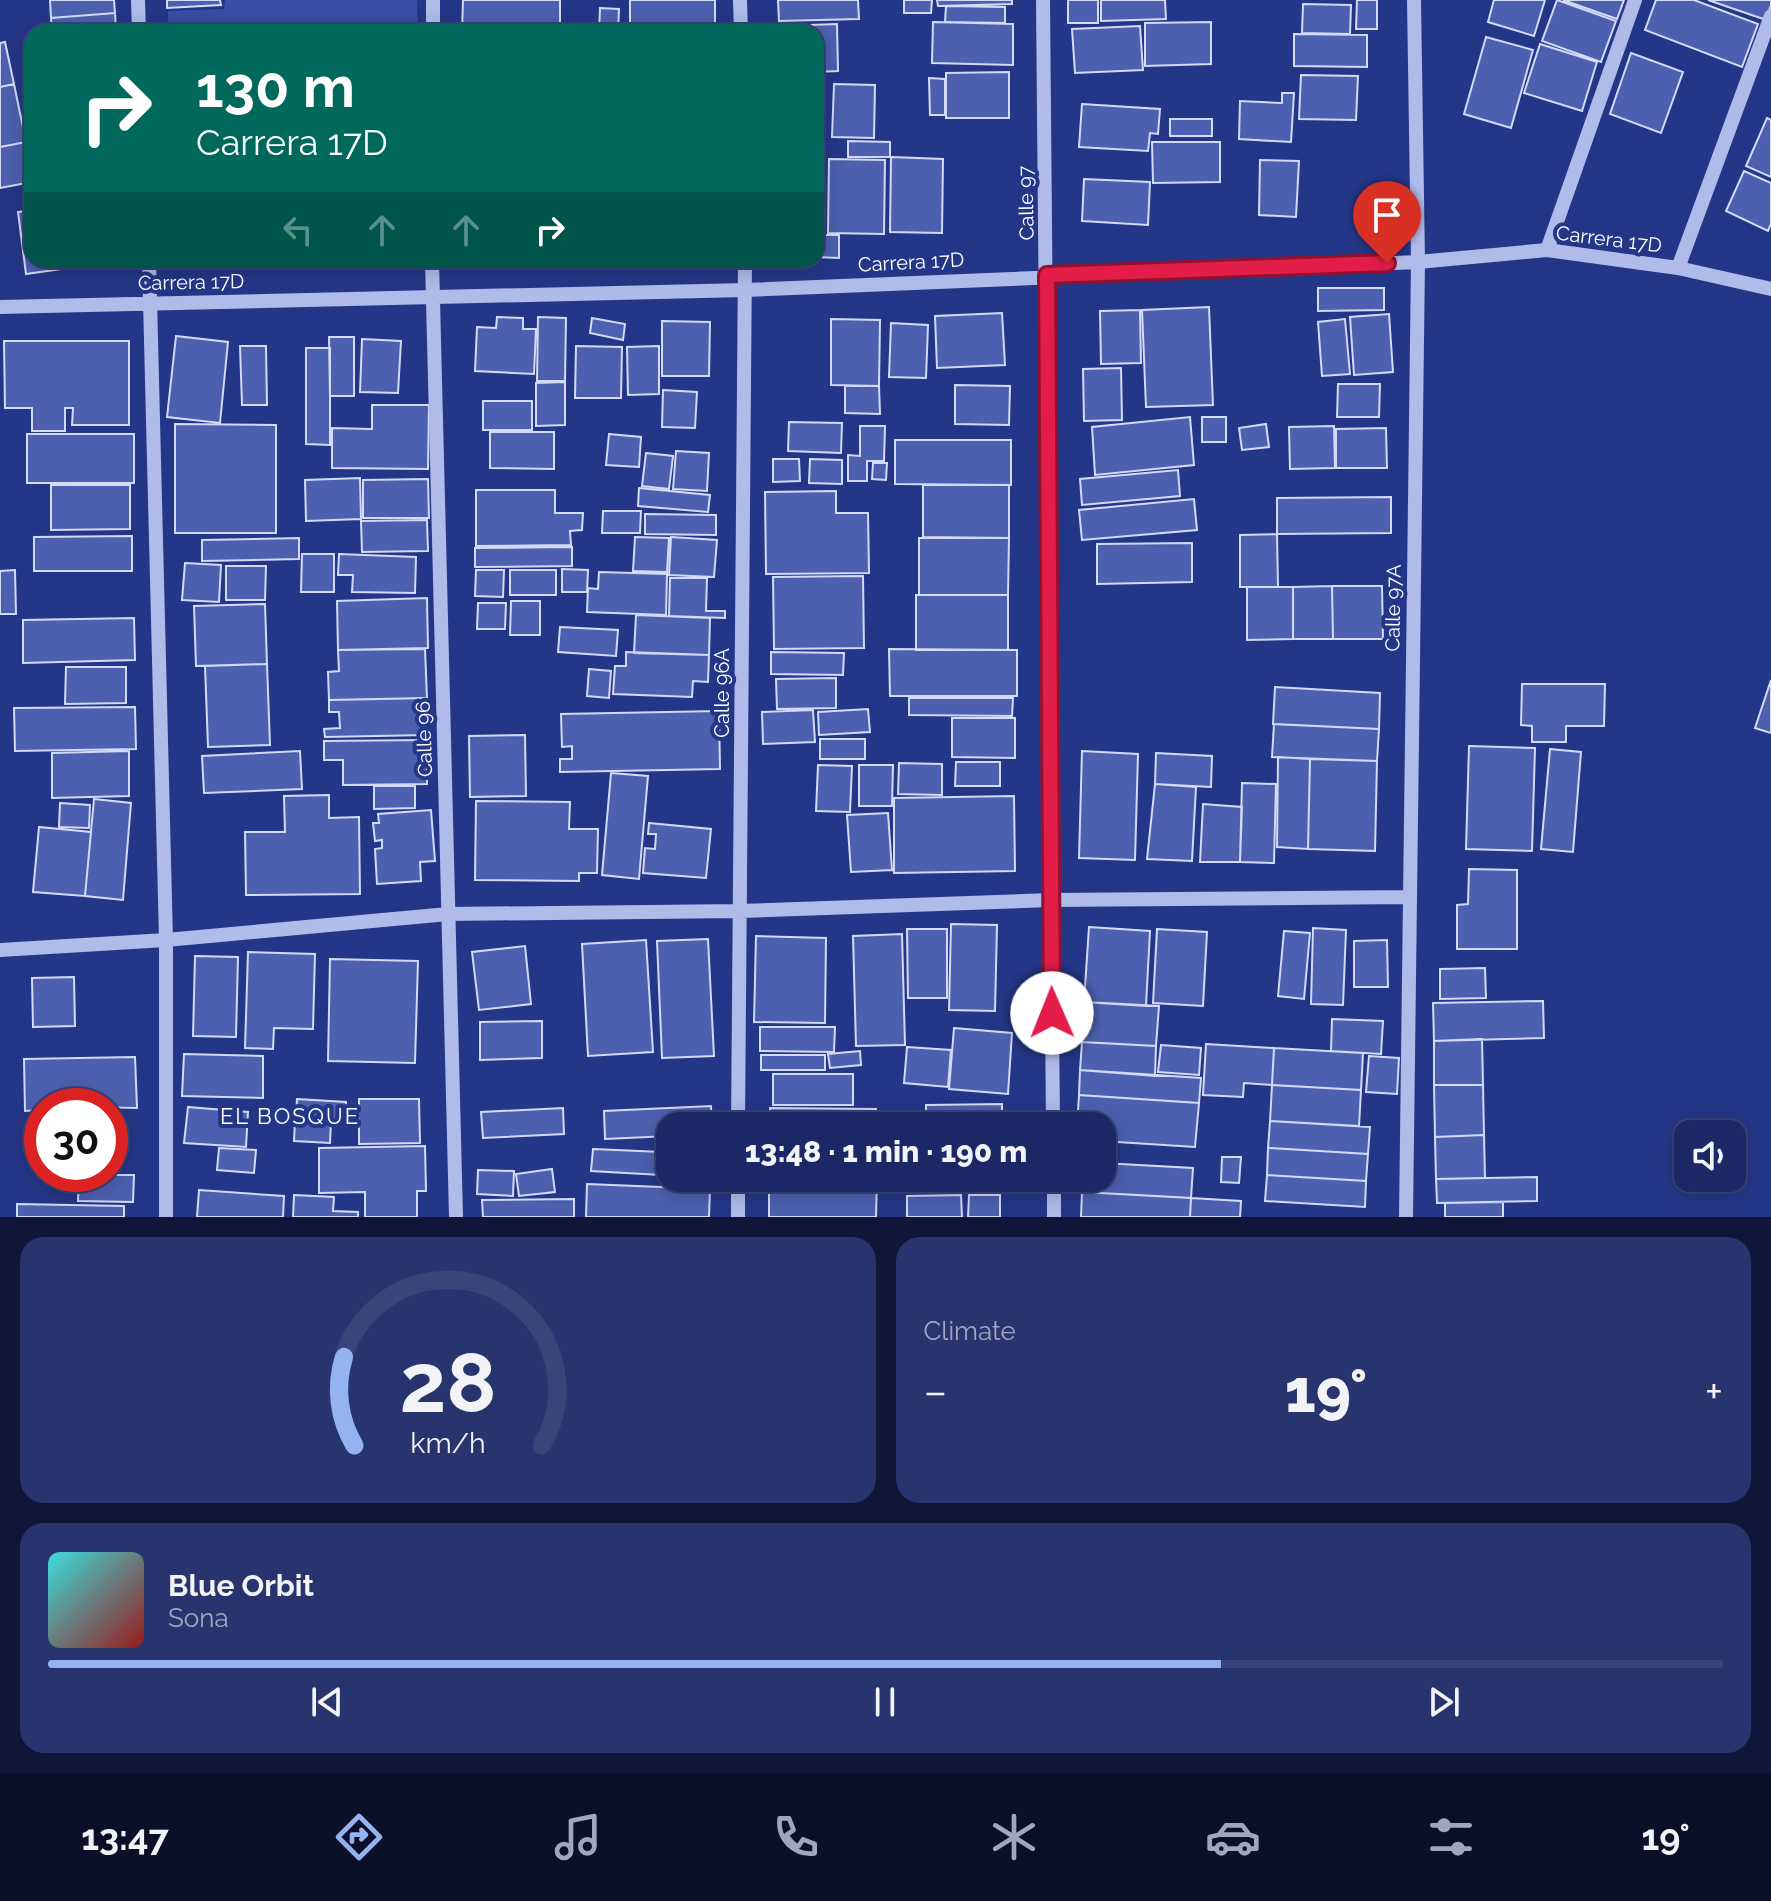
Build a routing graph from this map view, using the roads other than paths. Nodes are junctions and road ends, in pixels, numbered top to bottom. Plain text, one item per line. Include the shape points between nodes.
1 (138, 0) edge
2 (433, 0) edge
3 (740, 0) edge
4 (1043, 0) edge
5 (1414, 0) edge
6 (1635, 0) edge
7 (1771, 16) edge
8 (139, 24) edge
9 (433, 24) edge
10 (741, 24) edge
11 (1547, 250) junction
12 (1418, 262) junction
13 (149, 268) edge
14 (432, 268) edge
15 (745, 268) edge
16 (1678, 268) junction
17 (1047, 275) junction
18 (1771, 289) edge
19 (745, 290) junction
20 (432, 297) junction
21 (151, 303) junction
22 (0, 307) edge
23 (1410, 897) junction
24 (1050, 900) junction
25 (740, 911) junction
26 (448, 914) junction
27 (166, 940) junction
28 (0, 950) edge
29 (738, 1112) edge
30 (1053, 1112) edge
31 (738, 1192) edge
32 (1054, 1192) edge
33 (166, 1217) edge
34 (456, 1217) edge
35 (738, 1217) edge
36 (1054, 1217) edge
37 (1406, 1217) edge

1 - 8 street
2 - 9 street
3 - 10 street
4 - 17 street, Calle 97
5 - 12 street, Calle 97A
6 - 11 street
7 - 16 street
11 - 12 street, Carrera 17D
11 - 16 street, Carrera 17D
12 - 17 street, Carrera 17D
12 - 23 street, Calle 97A
13 - 21 street
14 - 20 street, Calle 96
15 - 19 street, Calle 96A
16 - 18 street, Carrera 17D
17 - 19 street, Carrera 17D
17 - 24 street, Calle 97
19 - 20 street, Carrera 17D
19 - 25 street, Calle 96A
20 - 21 street, Carrera 17D
20 - 26 street, Calle 96
21 - 22 street, Carrera 17D
21 - 27 street
23 - 24 street
23 - 37 street, Calle 97A
24 - 25 street
24 - 30 street, Calle 97
25 - 26 street
25 - 29 street, Calle 96A
26 - 27 street
26 - 34 street, Calle 96
27 - 28 street
27 - 33 street
31 - 35 street
32 - 36 street

